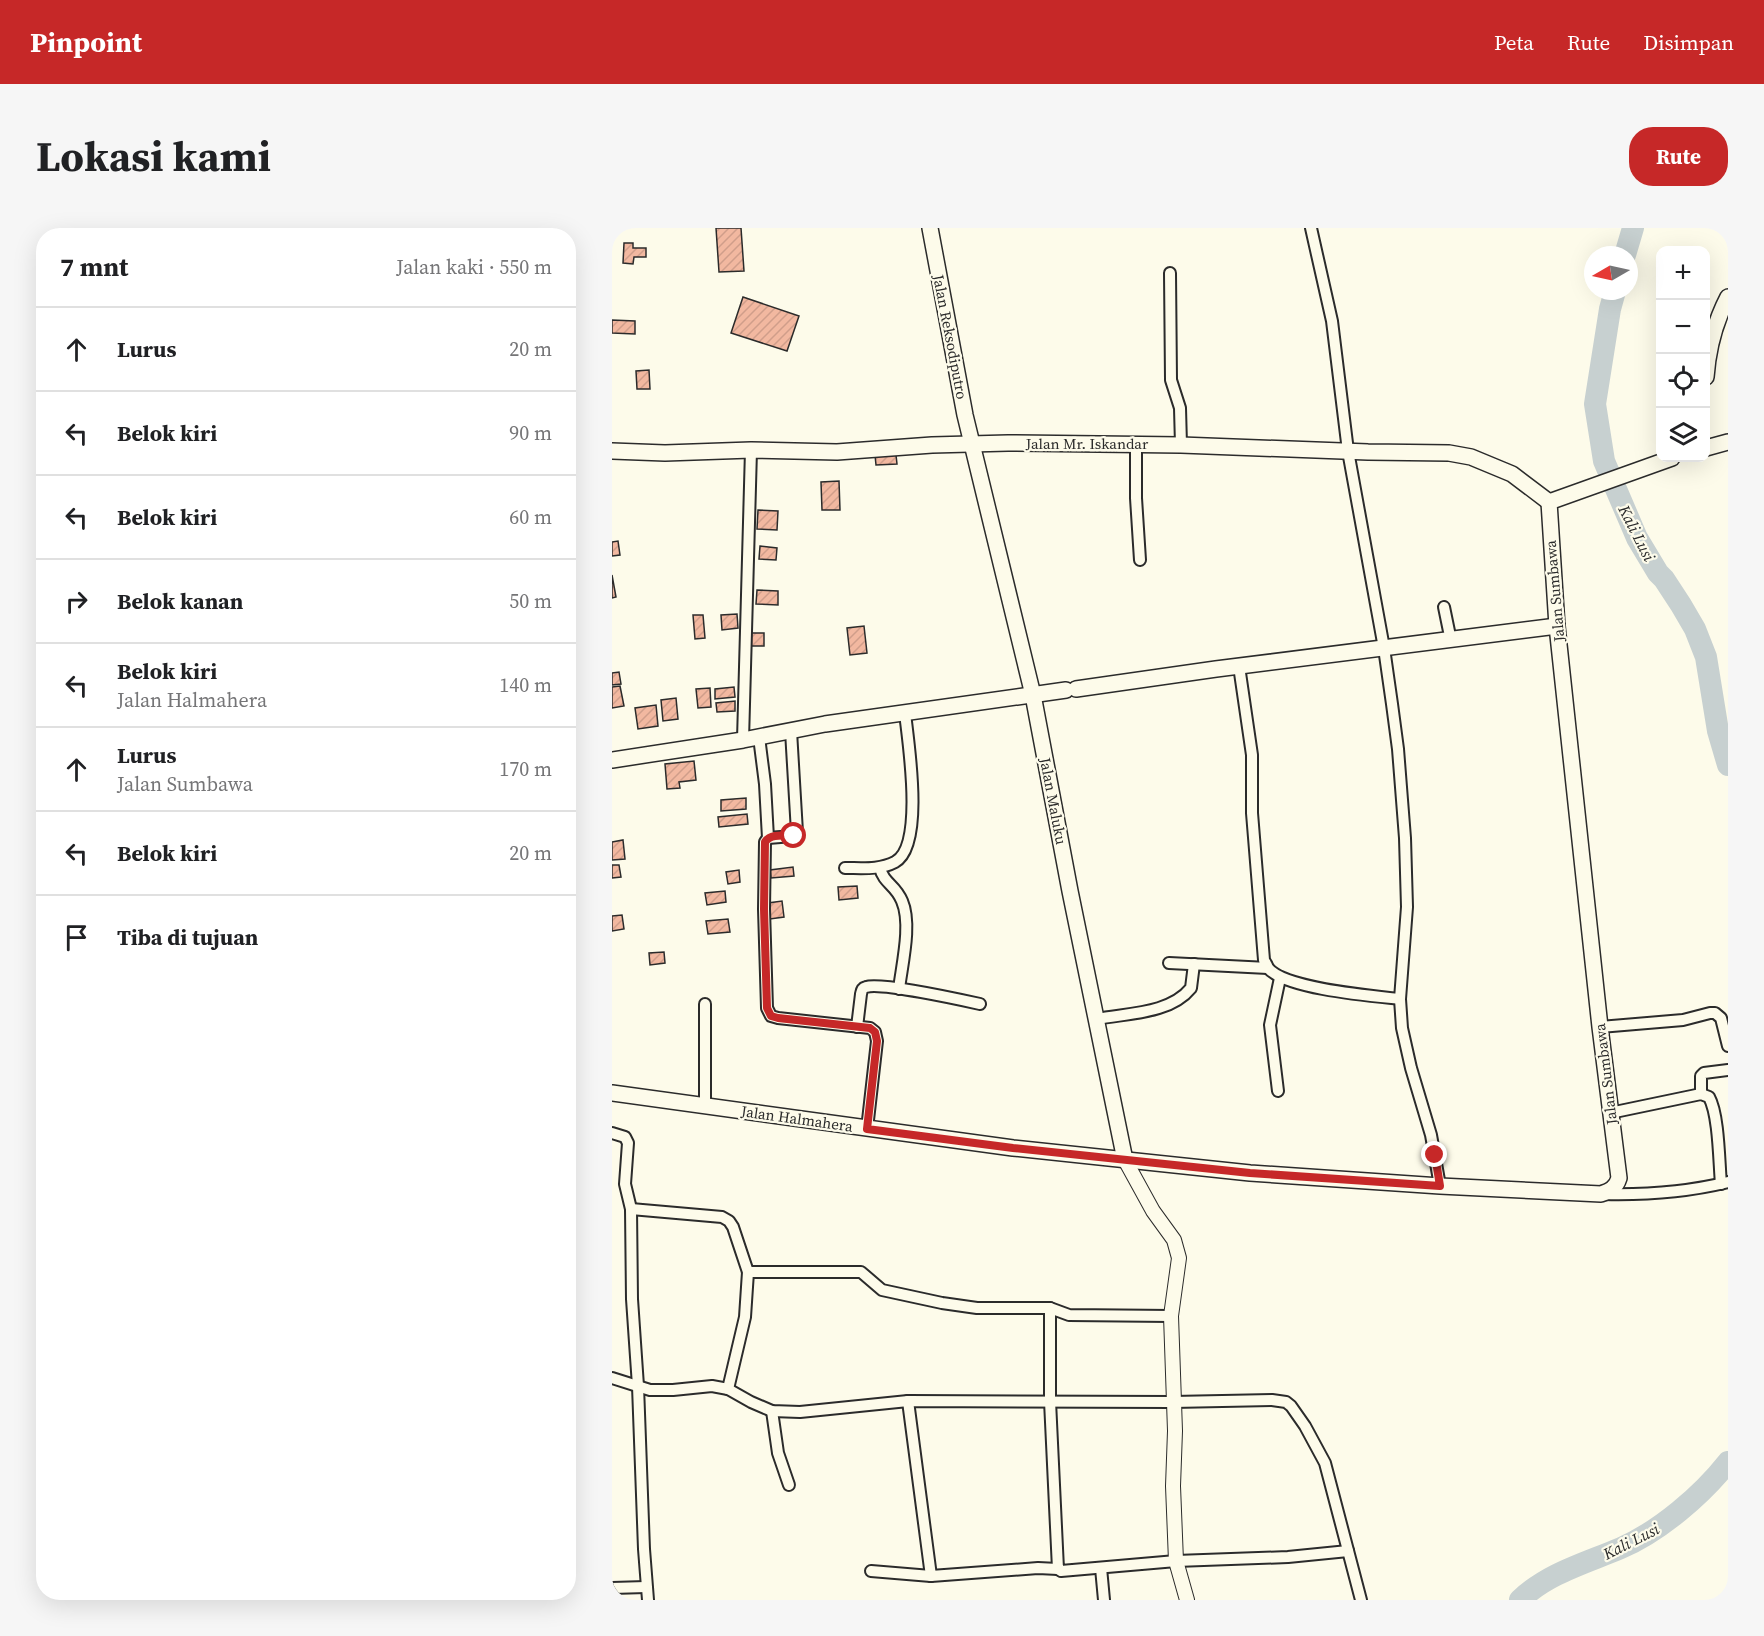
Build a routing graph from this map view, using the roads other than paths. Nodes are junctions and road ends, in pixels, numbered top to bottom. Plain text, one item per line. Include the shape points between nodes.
1 (930, 228) edge
2 (1311, 228) edge
3 (1170, 273) dead end
4 (1728, 297) edge
5 (1710, 354) edge
6 (1728, 442) edge
7 (974, 445) junction
8 (1136, 445) junction
9 (1181, 445) junction
10 (1710, 446) edge
11 (751, 450) junction
12 (612, 451) edge
13 (1348, 451) junction
14 (1661, 462) edge
15 (1549, 501) junction
16 (1140, 561) dead end
17 (1444, 607) dead end
18 (1557, 626) junction
19 (1451, 641) junction
20 (1384, 648) junction
21 (1239, 666) junction
22 (1034, 695) junction
23 (905, 713) junction
24 (790, 731) junction
25 (759, 737) junction
26 (743, 740) junction
27 (612, 760) edge
28 (768, 838) junction
29 (845, 868) dead end
30 (880, 868) junction
31 (1169, 963) dead end
32 (1194, 964) junction
33 (1268, 968) junction
34 (1280, 978) junction
35 (899, 989) junction
36 (1400, 999) junction
37 (705, 1004) dead end
38 (980, 1004) dead end
39 (1097, 1019) junction
40 (857, 1027) junction
41 (1600, 1027) junction
42 (1728, 1046) edge
43 (1728, 1070) edge
44 (1278, 1091) dead end
45 (612, 1093) edge
46 (1701, 1094) junction
47 (705, 1106) junction
48 (1610, 1113) junction
49 (867, 1129) junction
50 (612, 1133) edge
51 (1125, 1160) junction
52 (1724, 1183) edge
53 (1440, 1186) junction
54 (1601, 1194) junction
55 (631, 1209) junction
56 (748, 1272) junction
57 (1050, 1308) junction
58 (1171, 1316) junction
59 (612, 1377) edge
60 (638, 1386) junction
61 (728, 1389) junction
62 (908, 1401) junction
63 (1050, 1401) junction
64 (1173, 1402) junction
65 (772, 1411) junction
66 (789, 1485) dead end
67 (1348, 1551) junction
68 (1176, 1561) junction
69 (1101, 1568) junction
70 (1058, 1569) junction
71 (871, 1571) dead end
72 (931, 1576) junction
73 (646, 1587) junction
74 (612, 1588) edge
75 (648, 1600) edge
76 (1104, 1600) edge
77 (1187, 1600) edge
78 (1361, 1600) edge

1 - 7 main road, Jalan Reksodiputro
2 - 13 street via 1332,321
3 - 9 street via 1171,380 1180,408
4 - 5 main road via 1719,314
6 - 10 main road
7 - 8 main road, Jalan Mr. Iskandar
7 - 11 main road, Jalan Mr. Iskandar via 837,452
7 - 22 main road, Jalan Maluku
8 - 9 main road, Jalan Mr. Iskandar
8 - 16 street
9 - 13 main road, Jalan Mr. Iskandar
11 - 12 main road, Jalan Mr. Iskandar
11 - 26 street
13 - 15 main road, Jalan Mr. Iskandar via 1471,457 1512,474
13 - 20 street
14 - 15 main road
15 - 18 main road, Jalan Sumbawa
17 - 19 street
18 - 19 main road
18 - 41 main road, Jalan Sumbawa
19 - 20 main road
20 - 21 main road
20 - 36 street via 1405,838 1407,907
21 - 22 main road
21 - 33 street via 1252,755 1252,813 1264,960
22 - 23 main road
22 - 39 main road, Jalan Maluku
23 - 24 main road
23 - 30 street via 912,821 900,857
24 - 25 main road
24 - 28 street via 797,832 794,836
25 - 26 main road
25 - 28 street
26 - 27 main road
28 - 40 street via 764,909 767,1008 771,1016 778,1018
29 - 30 street
30 - 35 street via 882,877 895,887 904,903 905,941
31 - 32 street
32 - 33 street
32 - 39 street via 1191,988 1179,999 1159,1008
33 - 34 street
34 - 36 street via 1341,994
34 - 44 street via 1270,1025
35 - 38 street
35 - 40 street via 862,989
36 - 53 street via 1402,1028 1431,1135
37 - 47 street
39 - 51 main road, Jalan Maluku
40 - 49 street via 870,1028 876,1036
41 - 42 street via 1683,1020 1715,1013 1721,1018
41 - 48 main road, Jalan Sumbawa
43 - 46 street via 1704,1073
45 - 47 main road, Jalan Halmahera
46 - 48 street
46 - 52 street via 1709,1097 1712,1105
47 - 49 main road, Jalan Halmahera
48 - 54 main road, Jalan Sumbawa via 1618,1178 1614,1188
49 - 51 main road, Jalan Halmahera
50 - 55 street via 625,1137 628,1143 625,1177
51 - 53 main road
51 - 58 street via 1178,1250
52 - 54 street via 1683,1191
53 - 54 main road
55 - 56 street via 722,1217 733,1227
55 - 60 street
56 - 57 street via 861,1272 882,1290 930,1301 977,1308
56 - 61 street via 745,1317
57 - 58 street via 1070,1315
57 - 63 street
58 - 64 street
59 - 60 street
60 - 61 street via 650,1390 712,1386
60 - 73 street
61 - 65 street
62 - 63 street
62 - 65 street via 800,1412
62 - 72 street
63 - 64 street
63 - 70 street
64 - 67 street via 1272,1400 1291,1406 1324,1463
64 - 68 street
65 - 66 street via 778,1453
67 - 68 street
67 - 78 street
68 - 69 street
68 - 77 street
69 - 70 street
69 - 76 street
70 - 72 street
71 - 72 street
73 - 74 street
73 - 75 street

